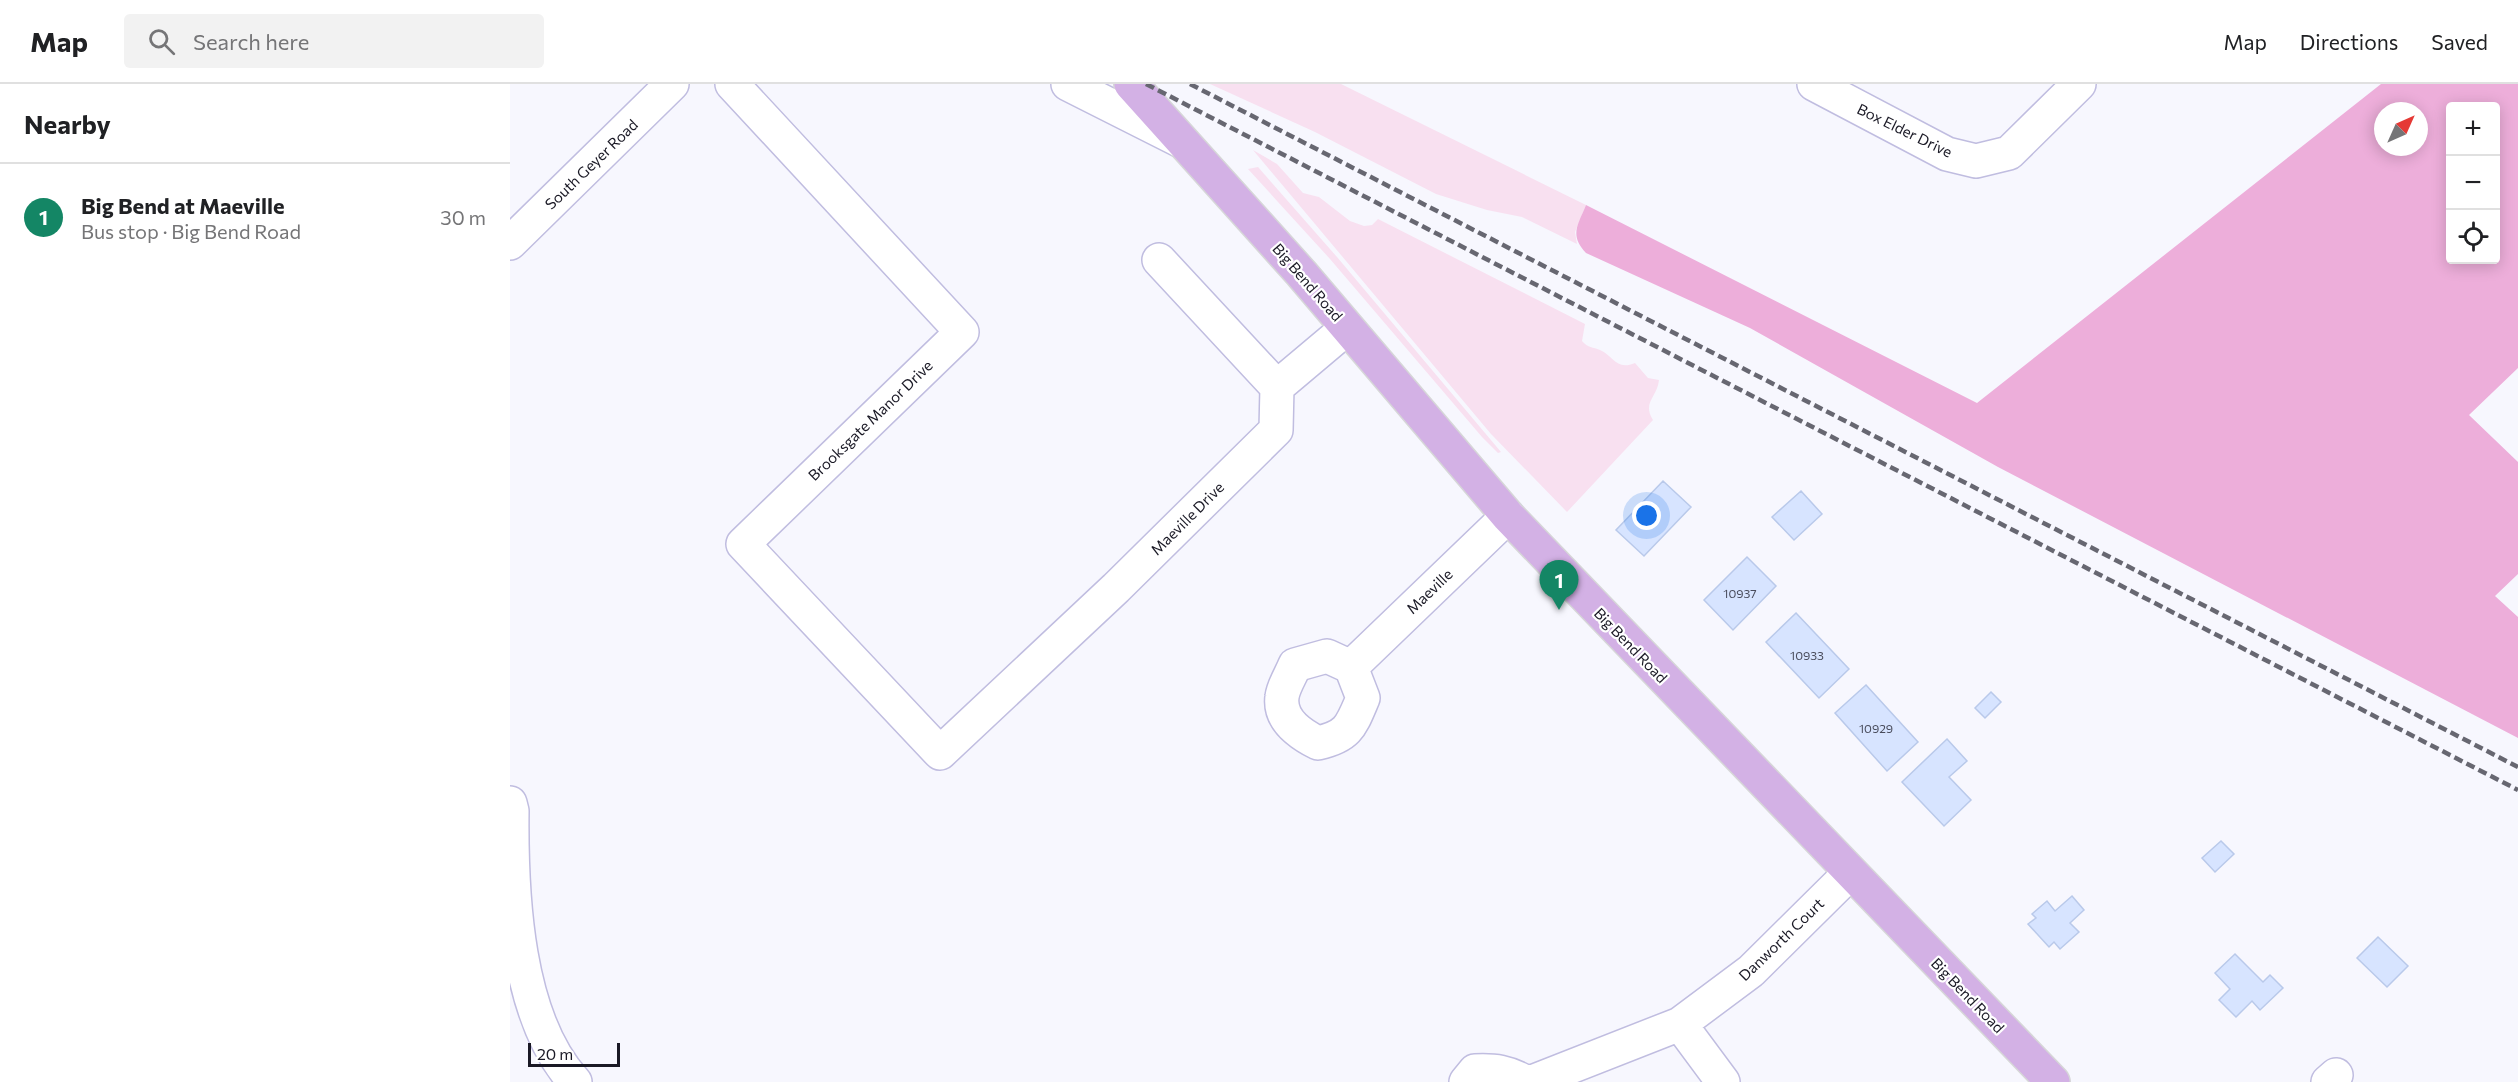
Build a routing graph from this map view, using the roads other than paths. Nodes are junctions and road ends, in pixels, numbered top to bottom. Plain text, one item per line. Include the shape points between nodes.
1 (672, 84) edge
2 (732, 84) edge
3 (1068, 84) edge
4 (1131, 84) edge
5 (1814, 84) edge
6 (2079, 84) edge
7 (1183, 142) junction
8 (510, 243) edge
9 (1159, 260) dead end
10 (1347, 328) junction
11 (1277, 387) junction
12 (1508, 516) junction
13 (1351, 667) dead end
14 (940, 753) joint
15 (510, 803) edge
16 (1850, 873) junction
17 (1680, 1024) junction
18 (575, 1082) edge
19 (1466, 1082) edge
20 (1525, 1082) edge
21 (1532, 1082) edge
22 (1723, 1082) edge
23 (2053, 1082) edge

1 - 8 street, South Geyer Road
2 - 14 street, Brooksgate Manor Drive via 962,332 743,544
3 - 7 street
4 - 7 main road, Big Bend Road
5 - 6 street, Box Elder Drive via 1947,154 1976,161 2009,153
7 - 10 main road, Big Bend Road
9 - 11 street
10 - 11 street
10 - 12 main road, Big Bend Road
11 - 14 street, Maeville Drive via 1276,429
12 - 13 street, Maeville
12 - 16 main road, Big Bend Road
15 - 18 street via 511,874 522,957 536,1017
16 - 17 street, Danworth Court via 1751,971
16 - 23 main road, Big Bend Road
17 - 21 street, Danworth Court
17 - 22 street
19 - 20 street via 1475,1071 1490,1070 1509,1072

